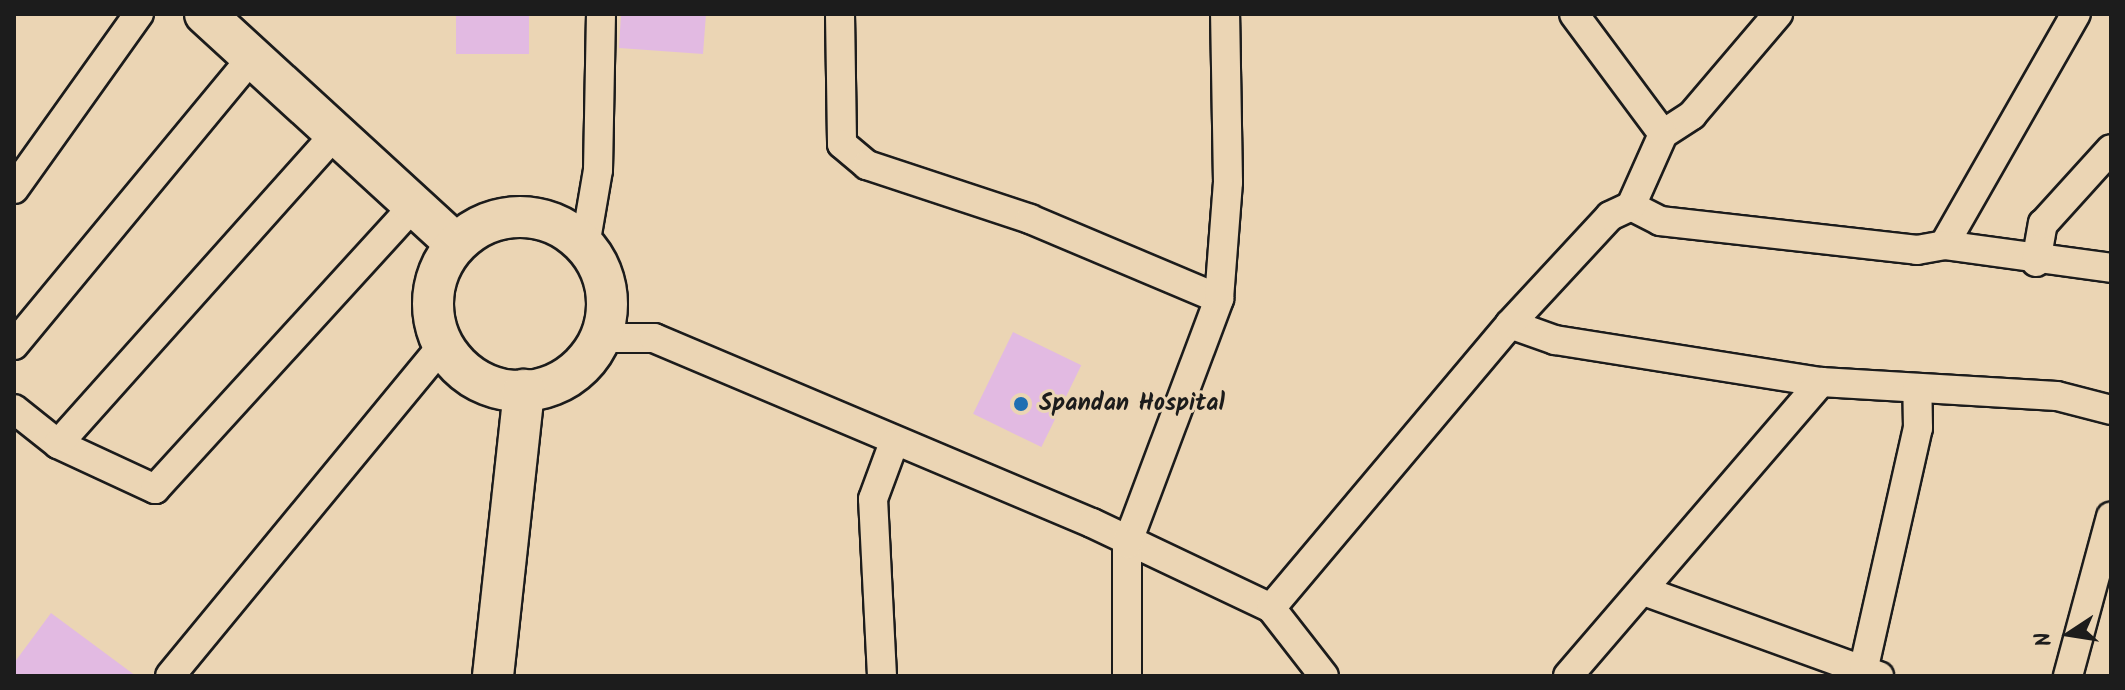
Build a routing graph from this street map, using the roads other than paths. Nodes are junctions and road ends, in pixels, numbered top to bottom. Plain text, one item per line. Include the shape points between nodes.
1 (139, 14) edge
2 (205, 14) edge
3 (601, 14) edge
4 (840, 14) edge
5 (1225, 14) edge
6 (1574, 14) edge
7 (1778, 14) edge
8 (2076, 14) edge
9 (253, 56) junction
10 (336, 133) junction
11 (1663, 134) junction
12 (2111, 149) edge
13 (14, 189) edge
14 (414, 205) junction
15 (1631, 206) junction
16 (455, 243) junction
17 (1944, 245) junction
18 (585, 246) junction
19 (2036, 262) junction
20 (2111, 268) edge
21 (1219, 299) junction
22 (1510, 324) junction
23 (600, 338) junction
24 (14, 345) edge
25 (442, 346) junction
26 (1821, 382) junction
27 (1917, 389) junction
28 (524, 390) junction
29 (14, 409) edge
30 (2111, 410) edge
31 (58, 444) junction
32 (893, 445) junction
33 (2111, 517) edge
34 (1127, 544) junction
35 (1644, 591) junction
36 (1271, 608) junction
37 (1872, 672) edge
38 (170, 676) edge
39 (493, 676) edge
40 (882, 676) edge
41 (1127, 676) edge
42 (1324, 676) edge
43 (1568, 676) edge
44 (2068, 676) edge

1 - 13 street
2 - 9 main road
3 - 18 street via 598,170
4 - 21 street via 842,144 867,165 1030,219
5 - 21 street via 1228,182
6 - 11 street
7 - 11 street via 1692,115
8 - 17 street
9 - 10 main road
9 - 24 street
10 - 14 main road
10 - 31 street
11 - 15 street
12 - 19 street via 2043,224
14 - 16 main road
14 - 31 street via 155,489
15 - 17 street via 1660,221 1917,250
15 - 22 street via 1610,216
16 - 18 main road via 478,226 515,216 553,223
16 - 25 main road via 433,289
17 - 19 street
18 - 23 main road via 607,300
19 - 20 street
21 - 34 street
22 - 26 street via 1555,340
22 - 36 street
23 - 28 main road via 561,381
23 - 32 street via 654,338
25 - 28 main road via 486,385
25 - 38 street
26 - 27 street
26 - 35 street
27 - 30 street via 2057,396
27 - 37 street via 1918,428
28 - 39 main road
29 - 31 street
32 - 34 street
32 - 40 street via 873,499
33 - 44 street
34 - 36 street
34 - 41 street
35 - 37 street
35 - 43 street
36 - 42 street

